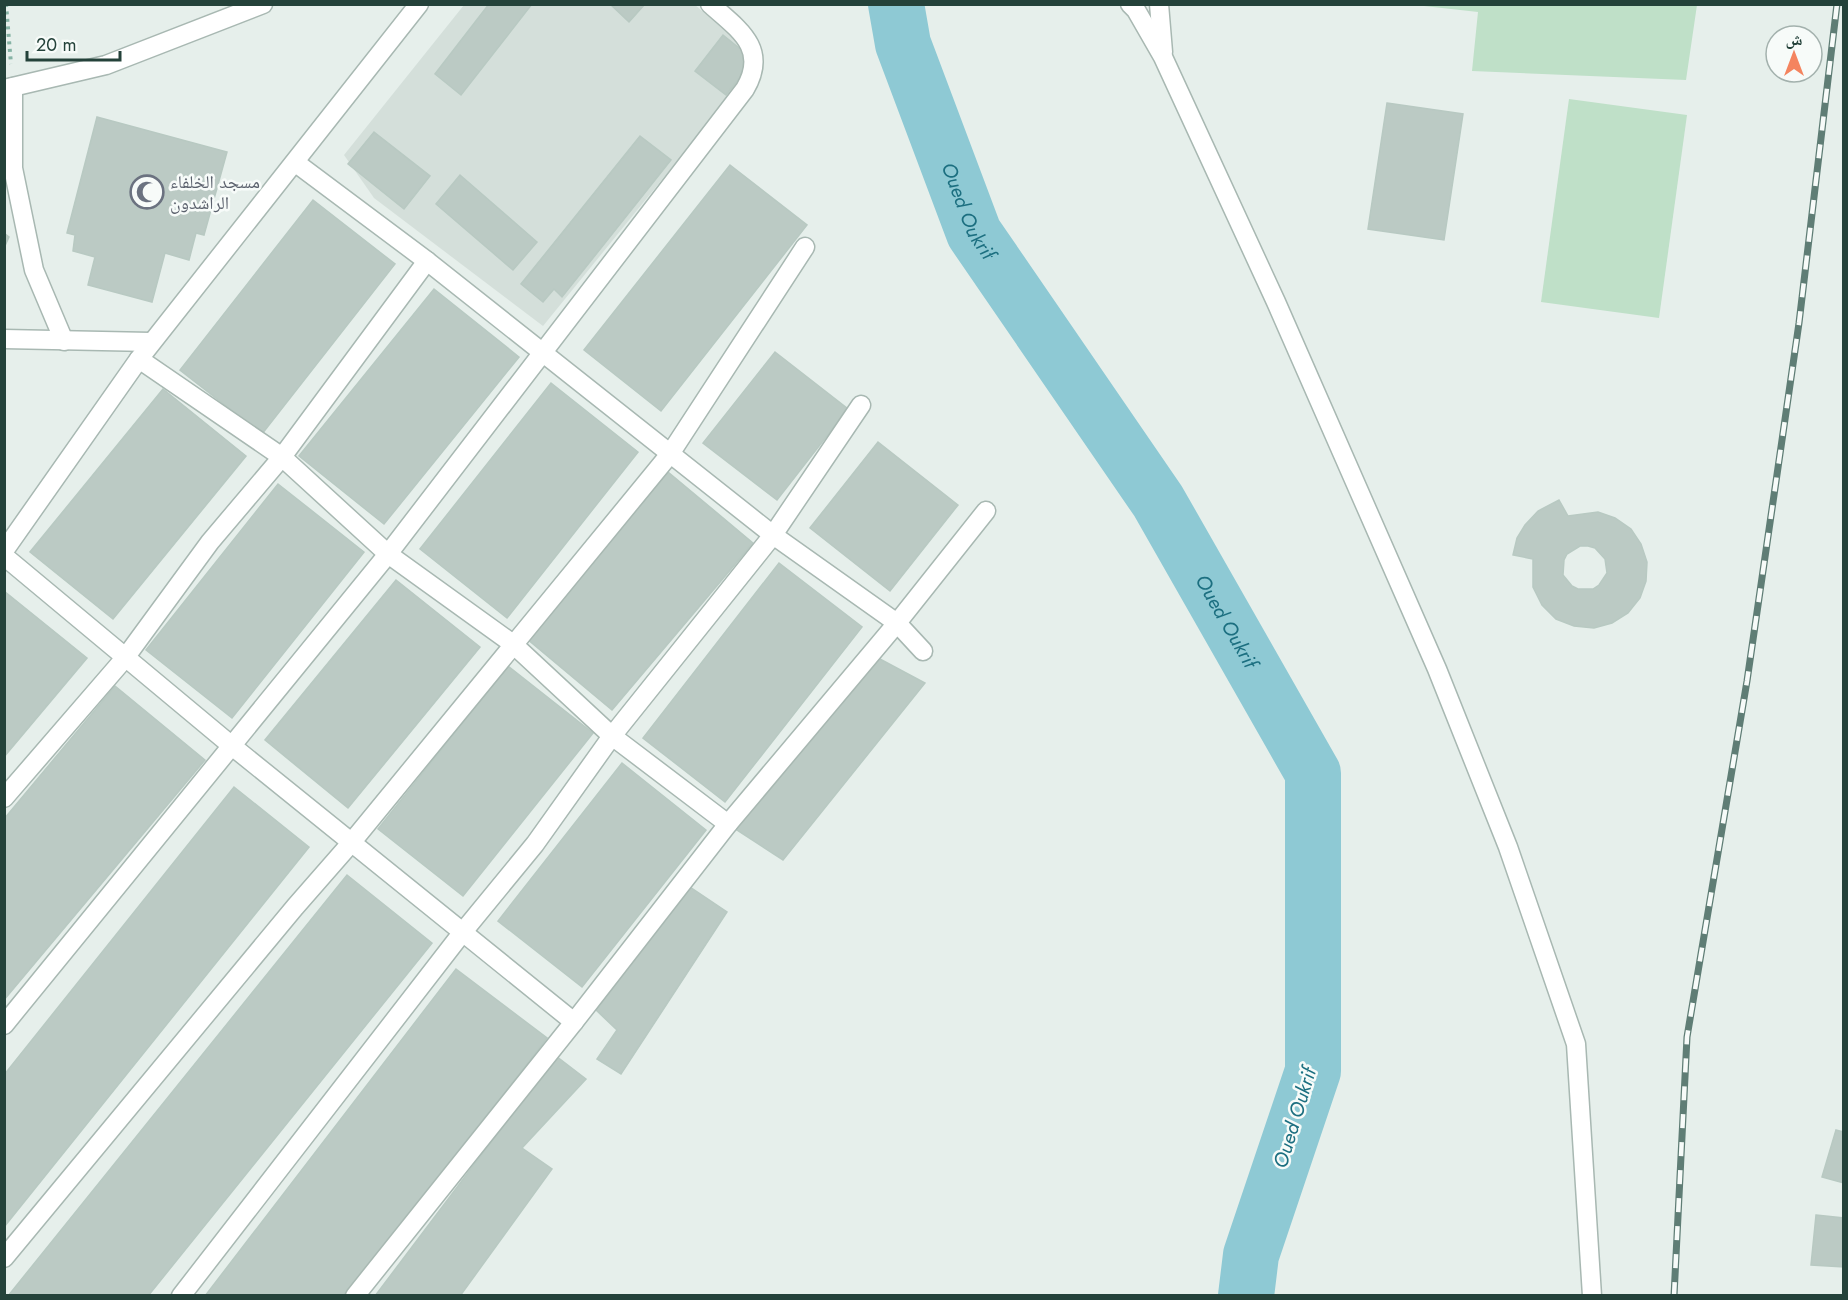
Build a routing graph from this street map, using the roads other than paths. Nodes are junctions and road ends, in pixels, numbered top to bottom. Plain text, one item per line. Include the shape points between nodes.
1 (263, 4) edge
2 (419, 4) edge
3 (710, 4) edge
4 (1130, 4) edge
5 (1159, 4) edge
6 (1163, 57) junction
7 (9, 88) edge
8 (296, 162) junction
9 (804, 247) dead end
10 (427, 261) junction
11 (4, 339) edge
12 (64, 341) junction
13 (151, 342) junction
14 (542, 353) junction
15 (139, 359) junction
16 (861, 405) dead end
17 (670, 454) junction
18 (282, 457) junction
19 (986, 511) dead end
20 (773, 535) junction
21 (4, 554) edge
22 (388, 554) junction
23 (897, 623) junction
24 (513, 644) junction
25 (923, 651) dead end
26 (125, 658) junction
27 (612, 736) junction
28 (232, 746) junction
29 (4, 798) edge
30 (728, 824) junction
31 (351, 843) junction
32 (462, 933) junction
33 (574, 1022) junction
34 (4, 1025) edge
35 (4, 1258) edge
36 (181, 1296) edge
37 (355, 1296) edge
38 (1592, 1296) edge

1 - 7 street via 106,65
2 - 8 street
3 - 14 street via 749,41 755,66 752,78
4 - 6 street
5 - 6 street
6 - 38 street via 1276,302 1437,669 1508,847 1576,1044
7 - 12 street via 13,168 34,270
8 - 10 street
8 - 13 street
9 - 17 street
10 - 14 street
10 - 18 street
11 - 12 street
12 - 13 street
13 - 15 street
14 - 17 street
14 - 22 street
15 - 18 street
15 - 21 street
16 - 20 street
17 - 20 street
17 - 24 street
18 - 22 street
18 - 26 street via 210,542
19 - 23 street
20 - 23 street
20 - 27 street
21 - 26 street
22 - 24 street
22 - 28 street
23 - 25 street
23 - 30 street
24 - 27 street
24 - 31 street
26 - 28 street
26 - 29 street
27 - 30 street
27 - 32 street via 535,844
28 - 31 street
28 - 34 street
30 - 33 street
31 - 32 street
31 - 35 street
32 - 33 street
32 - 36 street
33 - 37 street

